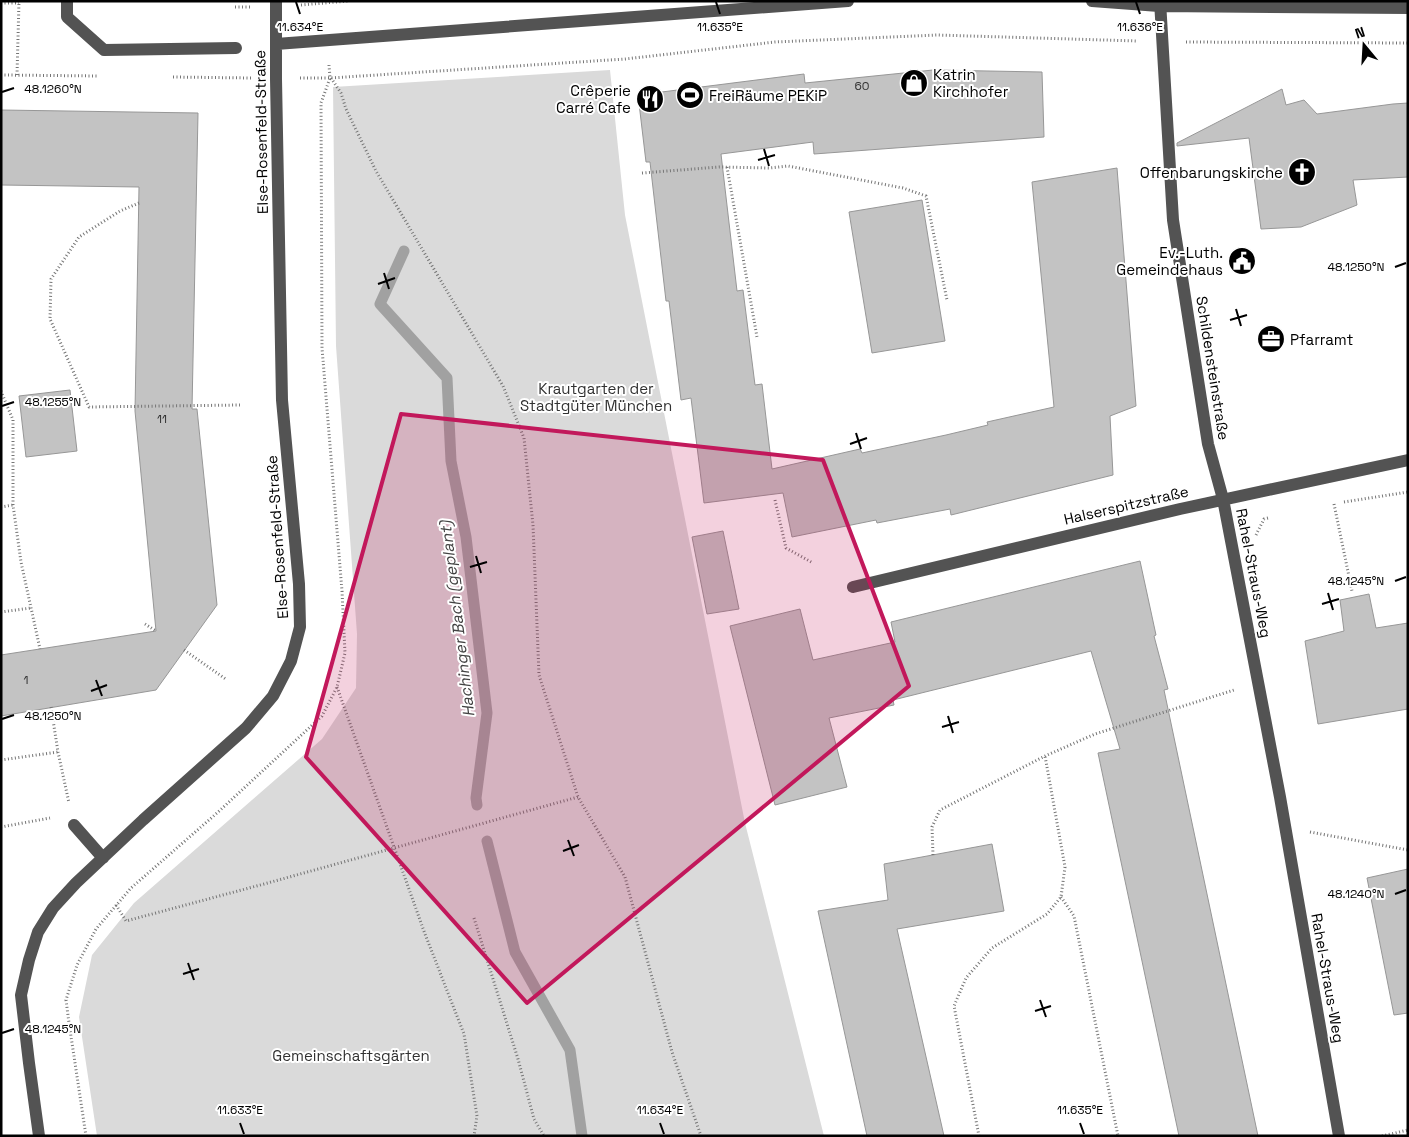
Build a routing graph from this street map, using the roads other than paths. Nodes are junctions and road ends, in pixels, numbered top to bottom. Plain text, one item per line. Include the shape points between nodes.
1 (67, 1) edge
2 (276, 1) edge
3 (848, 1) edge
4 (1092, 1) edge
5 (1159, 4) edge
6 (1408, 8) edge
7 (276, 44) junction
8 (236, 48) dead end
9 (1408, 460) edge
10 (1224, 499) junction
11 (853, 587) dead end
12 (73, 820) road end
13 (103, 858) junction
14 (39, 1136) edge
15 (1339, 1136) edge

1 - 8 street via 67,17 104,50
2 - 7 street, Else-Rosenfeld-Straße
3 - 7 street
4 - 5 street
5 - 6 street
5 - 10 street, Schildensteinstraße via 1173,220 1208,444
7 - 13 street, Else-Rosenfeld-Straße via 282,400 300,627 291,661 272,696 246,728
9 - 10 street, Halserspitzstraße
10 - 11 street, Halserspitzstraße
10 - 15 street, Rahel-Straus-Weg via 1286,826
12 - 13 street
13 - 14 street, Else-Rosenfeld-Straße via 54,908 38,932 29,960 21,995

